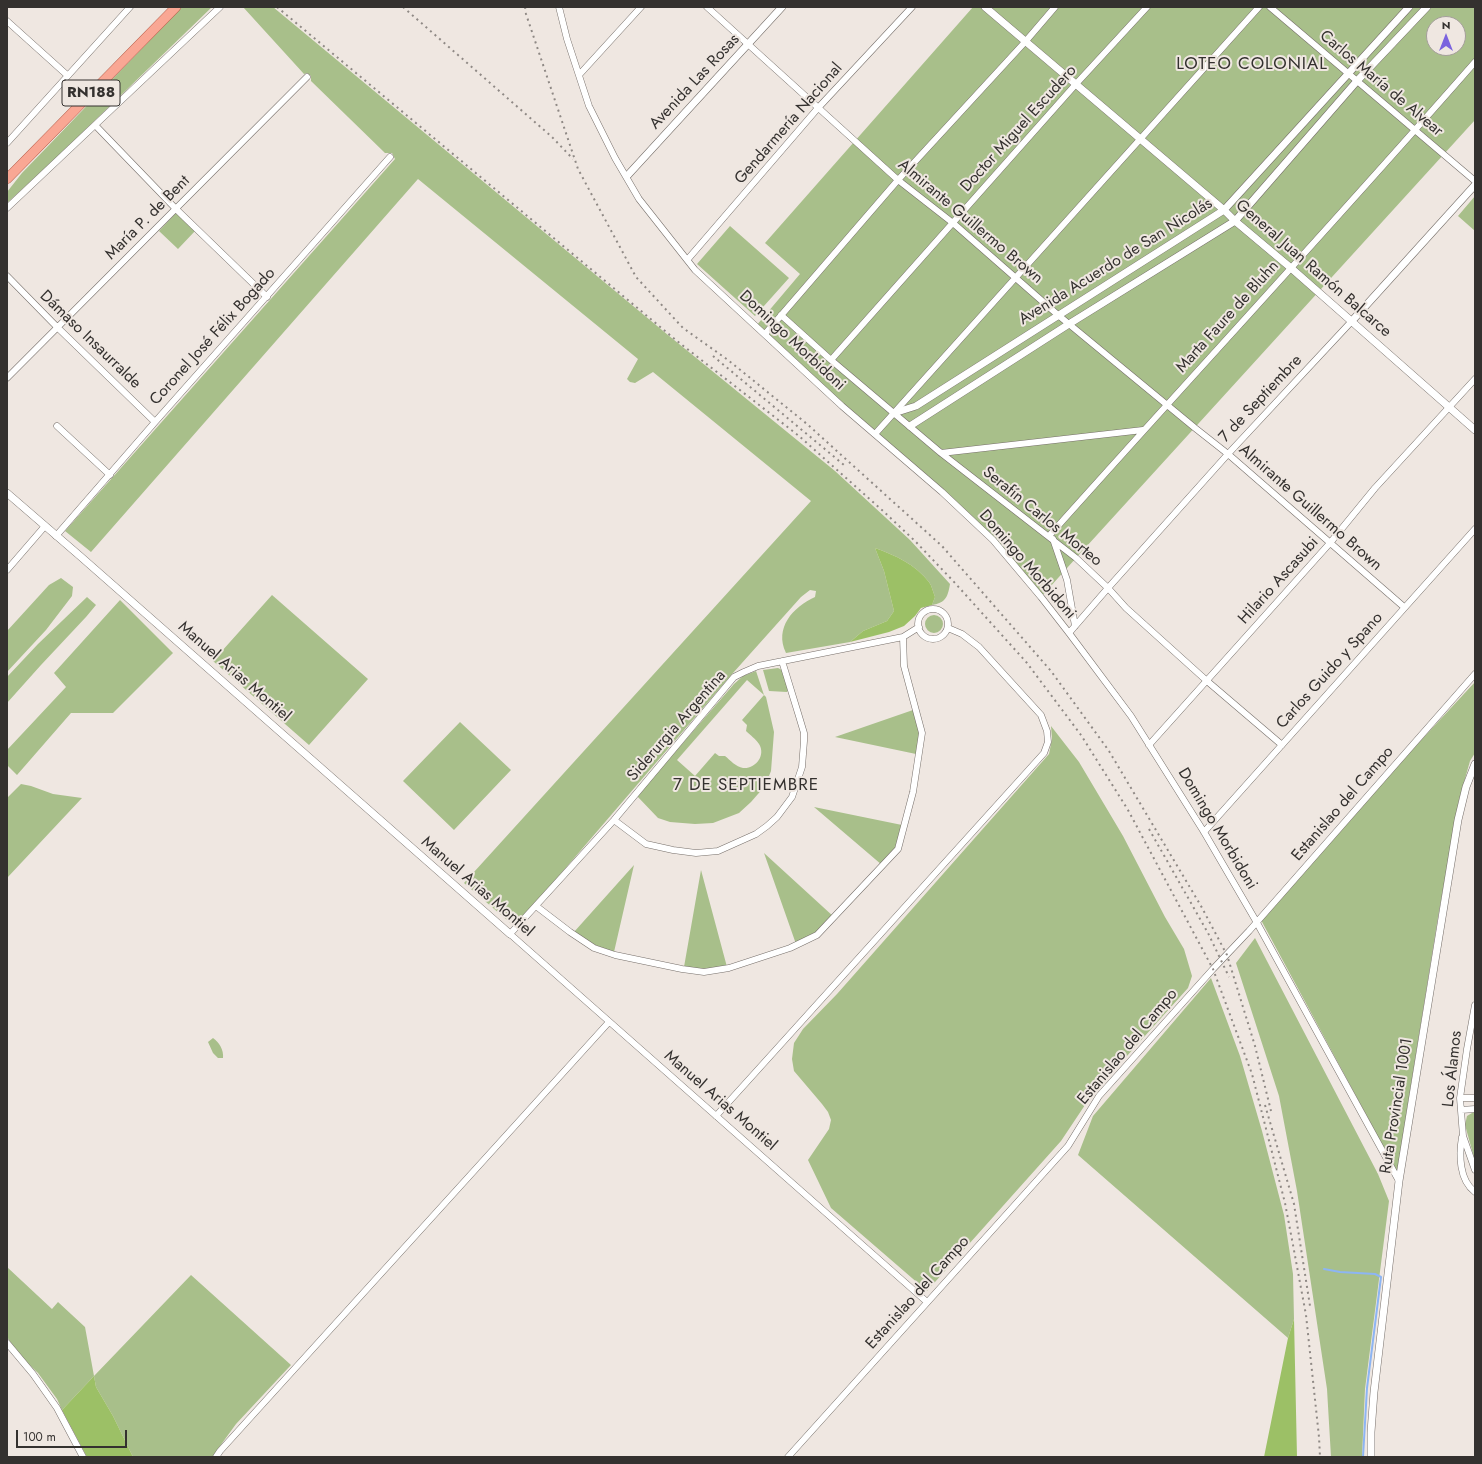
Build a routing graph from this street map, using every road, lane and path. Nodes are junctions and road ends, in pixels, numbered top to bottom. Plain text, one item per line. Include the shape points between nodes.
1 (130, 7) edge
2 (176, 7) edge
3 (220, 7) edge
4 (559, 7) edge
5 (641, 7) edge
6 (707, 7) edge
7 (782, 7) edge
8 (912, 7) edge
9 (985, 7) edge
10 (1055, 7) edge
11 (1147, 7) edge
12 (1260, 7) edge
13 (1270, 7) edge
14 (1408, 7) edge
15 (1427, 7) edge
16 (7, 21) edge
17 (1025, 42) junction
18 (748, 45) junction
19 (1475, 62) edge
20 (1348, 73) junction
21 (67, 75) junction
22 (579, 75) junction
23 (307, 77) dead end
24 (1358, 81) junction
25 (1076, 84) junction
26 (818, 108) junction
27 (95, 125) junction
28 (1416, 130) junction
29 (1140, 140) junction
30 (7, 143) edge
31 (390, 157) dead end
32 (627, 176) junction
33 (7, 180) edge
34 (898, 180) junction
35 (1475, 181) edge
36 (1475, 185) edge
37 (7, 208) edge
38 (176, 209) junction
39 (1224, 210) junction
40 (1235, 221) junction
41 (953, 223) junction
42 (688, 259) junction
43 (1291, 268) junction
44 (7, 276) edge
45 (1017, 277) junction
46 (267, 297) junction
47 (781, 315) junction
48 (1058, 315) junction
49 (1351, 322) junction
50 (1069, 324) junction
51 (57, 327) junction
52 (765, 334) junction
53 (831, 360) junction
54 (7, 378) edge
55 (1475, 379) edge
56 (1166, 404) junction
57 (1450, 408) junction
58 (894, 413) junction
59 (155, 422) junction
60 (57, 426) dead end
61 (910, 426) junction
62 (1143, 430) junction
63 (1475, 430) edge
64 (875, 434) junction
65 (941, 453) junction
66 (1228, 454) junction
67 (110, 475) junction
68 (7, 493) edge
69 (45, 526) junction
70 (1474, 531) edge
71 (56, 536) junction
72 (1051, 538) junction
73 (1330, 543) junction
74 (7, 570) edge
75 (1108, 588) junction
76 (1404, 607) junction
77 (1075, 626) junction
78 (918, 627) junction
79 (948, 628) junction
80 (1069, 633) junction
81 (903, 637) junction
82 (782, 661) junction
83 (1475, 674) edge
84 (1207, 680) junction
85 (1282, 744) junction
86 (1149, 745) junction
87 (1475, 764) edge
88 (614, 820) junction
89 (1204, 832) junction
90 (536, 906) junction
91 (1256, 921) junction
92 (510, 934) junction
93 (1475, 1005) edge
94 (609, 1022) junction
95 (1460, 1098) junction
96 (1475, 1098) edge
97 (1475, 1109) edge
98 (1461, 1110) junction
99 (716, 1116) junction
100 (1463, 1136) junction
101 (1475, 1170) edge
102 (1399, 1181) junction
103 (1475, 1192) edge
104 (927, 1302) junction
105 (7, 1343) edge
106 (83, 1457) edge
107 (216, 1457) edge
108 (788, 1457) edge
109 (1371, 1457) edge

1 - 21 street
2 - 33 main road, RN188
3 - 27 street
4 - 22 street, Domingo Morbidoni
5 - 22 street
6 - 18 street, Almirante Guillermo Brown
7 - 18 street, Avenida Las Rosas
8 - 26 street, Gendarmería Nacional
9 - 17 street, General Juan Ramón Balcarce
10 - 17 street
11 - 25 street, Doctor Miguel Escudero
12 - 29 street
13 - 20 street, Carlos María de Alvear
14 - 20 street, Avenida Acuerdo de San Nicolás
15 - 24 street, Avenida Acuerdo de San Nicolás
16 - 21 street
17 - 25 street, General Juan Ramón Balcarce
17 - 34 street
18 - 26 street, Almirante Guillermo Brown
18 - 32 street, Avenida Las Rosas
19 - 28 street, Marta Faure de Bluhn
20 - 24 street, Carlos María de Alvear
20 - 39 street, Avenida Acuerdo de San Nicolás
21 - 30 street
22 - 32 street, Domingo Morbidoni via 590,106 615,158
23 - 38 street, María P. de Bent
24 - 28 street, Carlos María de Alvear
24 - 40 street, Avenida Acuerdo de San Nicolás
25 - 29 street, General Juan Ramón Balcarce
25 - 41 street, Doctor Miguel Escudero
26 - 34 street, Almirante Guillermo Brown
26 - 42 street, Gendarmería Nacional
27 - 37 street
27 - 38 street
28 - 35 street, Carlos María de Alvear
28 - 43 street, Marta Faure de Bluhn
29 - 39 street, General Juan Ramón Balcarce
29 - 45 street
31 - 46 street, Coronel José Félix Bogado
32 - 42 street, Domingo Morbidoni via 639,199
34 - 41 street, Almirante Guillermo Brown
34 - 47 street
36 - 49 street, 7 de Septiembre
38 - 46 street
38 - 51 street, María P. de Bent
39 - 40 street, General Juan Ramón Balcarce
39 - 48 street, Avenida Acuerdo de San Nicolás
40 - 43 street, General Juan Ramón Balcarce
40 - 50 street, Avenida Acuerdo de San Nicolás
41 - 45 street, Almirante Guillermo Brown
41 - 53 street, Doctor Miguel Escudero
42 - 52 street, Domingo Morbidoni via 695,270
43 - 49 street, General Juan Ramón Balcarce
43 - 56 street, Marta Faure de Bluhn
44 - 51 street, Dámaso Insaurralde
45 - 48 street, Almirante Guillermo Brown
45 - 58 street
46 - 59 street, Coronel José Félix Bogado
47 - 52 street
47 - 53 street, Serafín Carlos Morteo
48 - 50 street, Almirante Guillermo Brown
48 - 58 street, Avenida Acuerdo de San Nicolás via 916,406
49 - 57 street, General Juan Ramón Balcarce
49 - 66 street, 7 de Septiembre
50 - 56 street, Almirante Guillermo Brown
50 - 61 street, Avenida Acuerdo de San Nicolás
51 - 54 street, María P. de Bent
51 - 59 street, Dámaso Insaurralde
52 - 64 street, Domingo Morbidoni
53 - 58 street, Serafín Carlos Morteo
55 - 57 street, Hilario Ascasubi
56 - 62 street, Marta Faure de Bluhn
56 - 66 street, Almirante Guillermo Brown
57 - 63 street, General Juan Ramón Balcarce
57 - 73 street, Hilario Ascasubi via 1375,488
58 - 61 street, Serafín Carlos Morteo
58 - 64 street
59 - 67 street, Coronel José Félix Bogado
60 - 67 street
61 - 65 street, Serafín Carlos Morteo
62 - 65 street
62 - 72 street, Marta Faure de Bluhn
64 - 80 street, Domingo Morbidoni via 942,492 992,540
65 - 72 street, Serafín Carlos Morteo
66 - 73 street, Almirante Guillermo Brown
66 - 75 street, 7 de Septiembre
67 - 71 street, Coronel José Félix Bogado
68 - 69 street, Manuel Arias Montiel
69 - 71 street, Manuel Arias Montiel
69 - 74 street
70 - 76 street, Carlos Guido y Spano
71 - 92 street, Manuel Arias Montiel
72 - 75 street, Serafín Carlos Morteo
72 - 77 street via 1067,580
73 - 76 street, Almirante Guillermo Brown
73 - 84 street, Hilario Ascasubi
75 - 77 street, 7 de Septiembre
75 - 84 street, Serafín Carlos Morteo via 1126,608
76 - 85 street, Carlos Guido y Spano
77 - 80 street, 7 de Septiembre
78 - 79 street via 924,636 931,639 942,637
78 - 79 street, Siderurgia Argentina via 922,615 933,609 941,611
78 - 81 street, Siderurgia Argentina
79 - 99 street via 962,634 979,647 1041,715 1048,742 1044,753
80 - 86 street, Domingo Morbidoni via 1131,716
81 - 82 street, Siderurgia Argentina
81 - 90 street via 904,666 922,733 913,792 898,849 818,935 790,948 729,968 704,972 622,957 594,948
82 - 88 street, Siderurgia Argentina via 744,672 729,683
82 - 88 street via 804,733 804,741 802,767 792,797 777,817 756,834 718,850 696,853 646,844
83 - 91 street, Estanislao del Campo
84 - 85 street, Serafín Carlos Morteo
84 - 86 street, Hilario Ascasubi
85 - 89 street, Carlos Guido y Spano
86 - 89 street, Domingo Morbidoni
87 - 102 street, Ruta Provincial 1001 via 1458,820
88 - 90 street, Siderurgia Argentina
89 - 91 street, Domingo Morbidoni
90 - 92 street, Siderurgia Argentina
91 - 102 street, Domingo Morbidoni
91 - 104 street, Estanislao del Campo via 1099,1096 1068,1146
92 - 94 street, Manuel Arias Montiel
93 - 95 street, Los Álamos
94 - 99 street, Manuel Arias Montiel
94 - 107 street
95 - 96 street
95 - 98 street, Los Álamos
97 - 98 street
98 - 100 street, Los Álamos
99 - 104 street, Manuel Arias Montiel
100 - 101 street, Los Álamos
100 - 103 street, Los Álamos via 1460,1162 1468,1185
102 - 109 street, Ruta Provincial 1001 via 1374,1392
104 - 108 street, Estanislao del Campo
105 - 106 street via 57,1408

